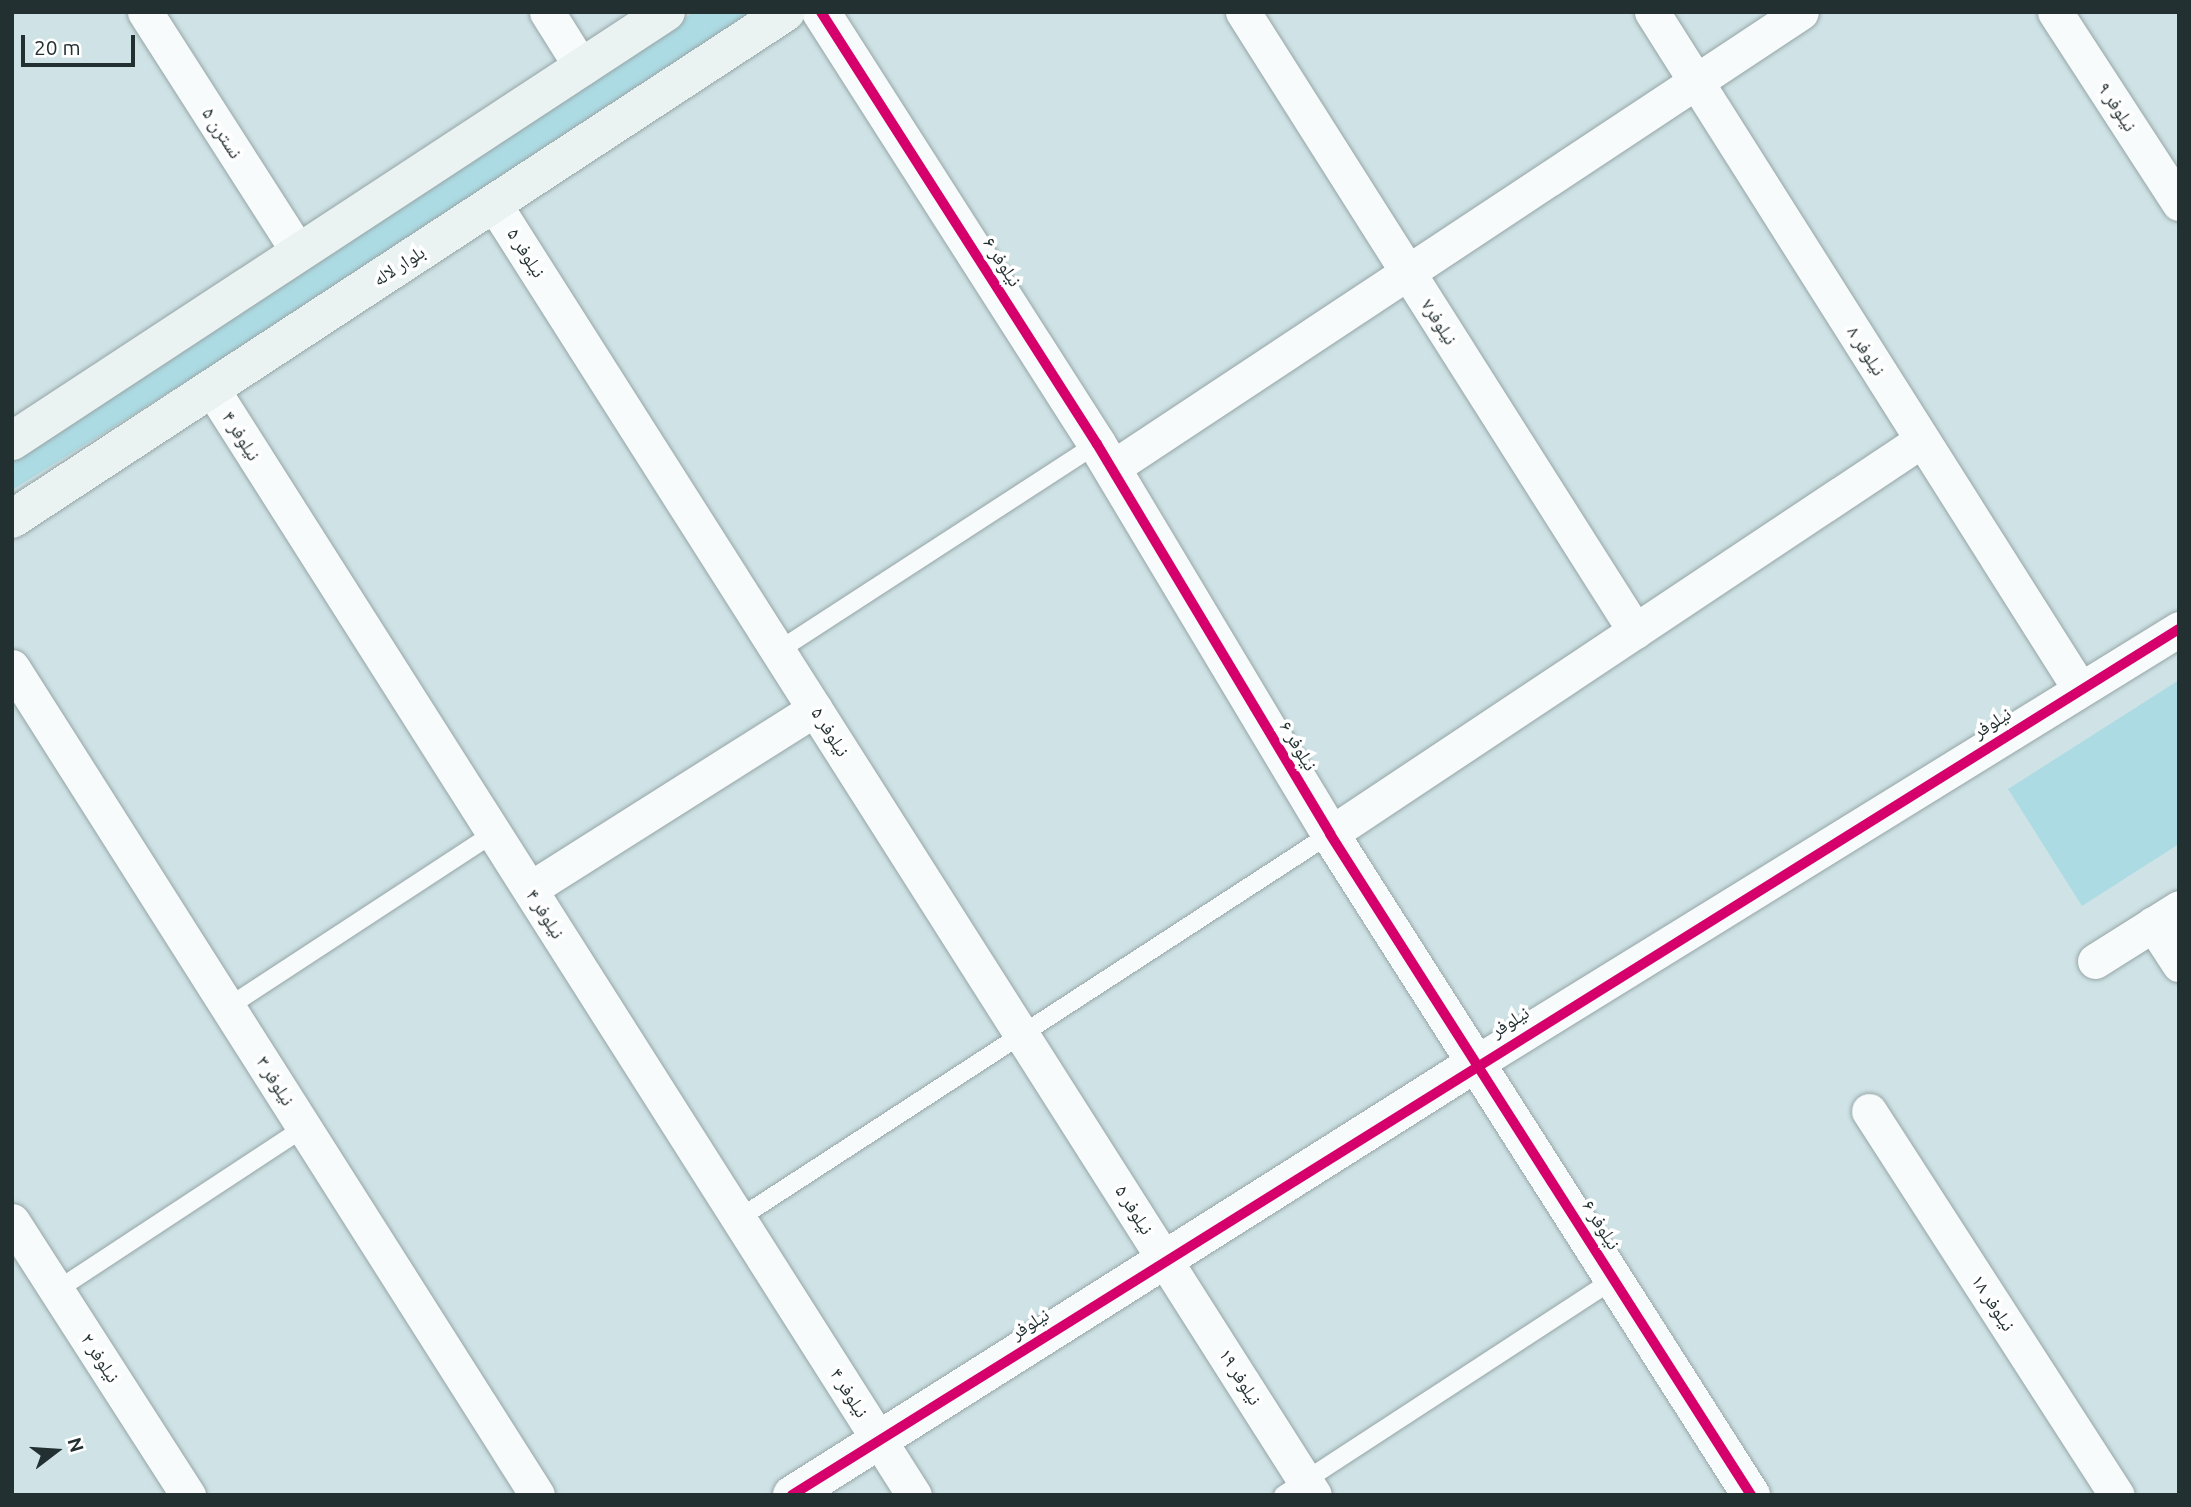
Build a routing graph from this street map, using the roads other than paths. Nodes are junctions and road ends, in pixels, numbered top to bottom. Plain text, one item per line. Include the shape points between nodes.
1 (145, 12) edge
2 (547, 12) edge
3 (666, 12) edge
4 (786, 12) edge
5 (821, 12) edge
6 (1243, 12) edge
7 (1652, 12) edge
8 (1801, 12) edge
9 (2055, 12) edge
10 (582, 68) junction
11 (1695, 81) junction
12 (2179, 203) edge
13 (494, 204) junction
14 (299, 253) junction
15 (1405, 269) junction
16 (212, 389) junction
17 (13, 439) edge
18 (1922, 440) junction
19 (1104, 456) junction
20 (12, 519) edge
21 (2179, 629) edge
22 (1635, 631) junction
23 (778, 651) junction
24 (12, 667) edge
25 (2080, 689) junction
26 (815, 709) junction
27 (494, 833) junction
28 (1330, 834) junction
29 (530, 889) junction
30 (2166, 916) edge
31 (2095, 961) dead end
32 (2179, 964) edge
33 (228, 1007) junction
34 (1022, 1034) junction
35 (1476, 1063) junction
36 (1869, 1111) dead end
37 (304, 1128) junction
38 (738, 1219) junction
39 (14, 1227) edge
40 (1165, 1259) junction
41 (1614, 1279) junction
42 (57, 1290) junction
43 (879, 1440) junction
44 (1301, 1490) edge
45 (188, 1495) edge
46 (537, 1495) edge
47 (792, 1495) edge
48 (914, 1495) edge
49 (1751, 1495) edge
50 (2116, 1495) edge

1 - 14 street, نسترن ۵
2 - 10 street
3 - 10 main road
4 - 13 main road, بلوار لاله
5 - 19 street, نیلوفر ۶
6 - 15 street, نیلوفر۷
7 - 11 street, نیلوفر ۸
8 - 11 street
9 - 12 street, نیلوفر ۹
10 - 14 main road
11 - 15 street
11 - 18 street, نیلوفر ۸
13 - 16 main road, بلوار لاله
13 - 23 street, نیلوفر ۵
14 - 17 main road
15 - 19 street
15 - 22 street, نیلوفر۷
16 - 20 main road, بلوار لاله
16 - 27 street, نیلوفر ۴
18 - 22 street
18 - 25 street, نیلوفر ۸
19 - 23 lane
19 - 28 street, نیلوفر ۶
21 - 25 street, نیلوفر
22 - 28 street
23 - 26 street, نیلوفر ۵
24 - 33 street, نیلوفر ۳
25 - 35 street, نیلوفر
26 - 29 street
26 - 34 street, نیلوفر ۵
27 - 29 street, نیلوفر ۴
27 - 33 lane
28 - 34 lane
28 - 35 street, نیلوفر ۶
29 - 38 street, نیلوفر ۴
30 - 31 street
30 - 32 street
33 - 37 street, نیلوفر ۳
34 - 38 lane
34 - 40 street, نیلوفر ۵
35 - 40 street, نیلوفر
35 - 41 street, نیلوفر ۶
36 - 50 street, نیلوفر ۱۸
37 - 42 lane
37 - 46 street, نیلوفر ۳
38 - 43 street, نیلوفر ۴
39 - 42 street, نیلوفر ۲
40 - 43 street, نیلوفر
40 - 44 street, نیلوفر ۱۹
41 - 44 lane
41 - 49 street, نیلوفر ۶
42 - 45 street, نیلوفر ۲
43 - 47 street, نیلوفر
43 - 48 street, نیلوفر ۴

